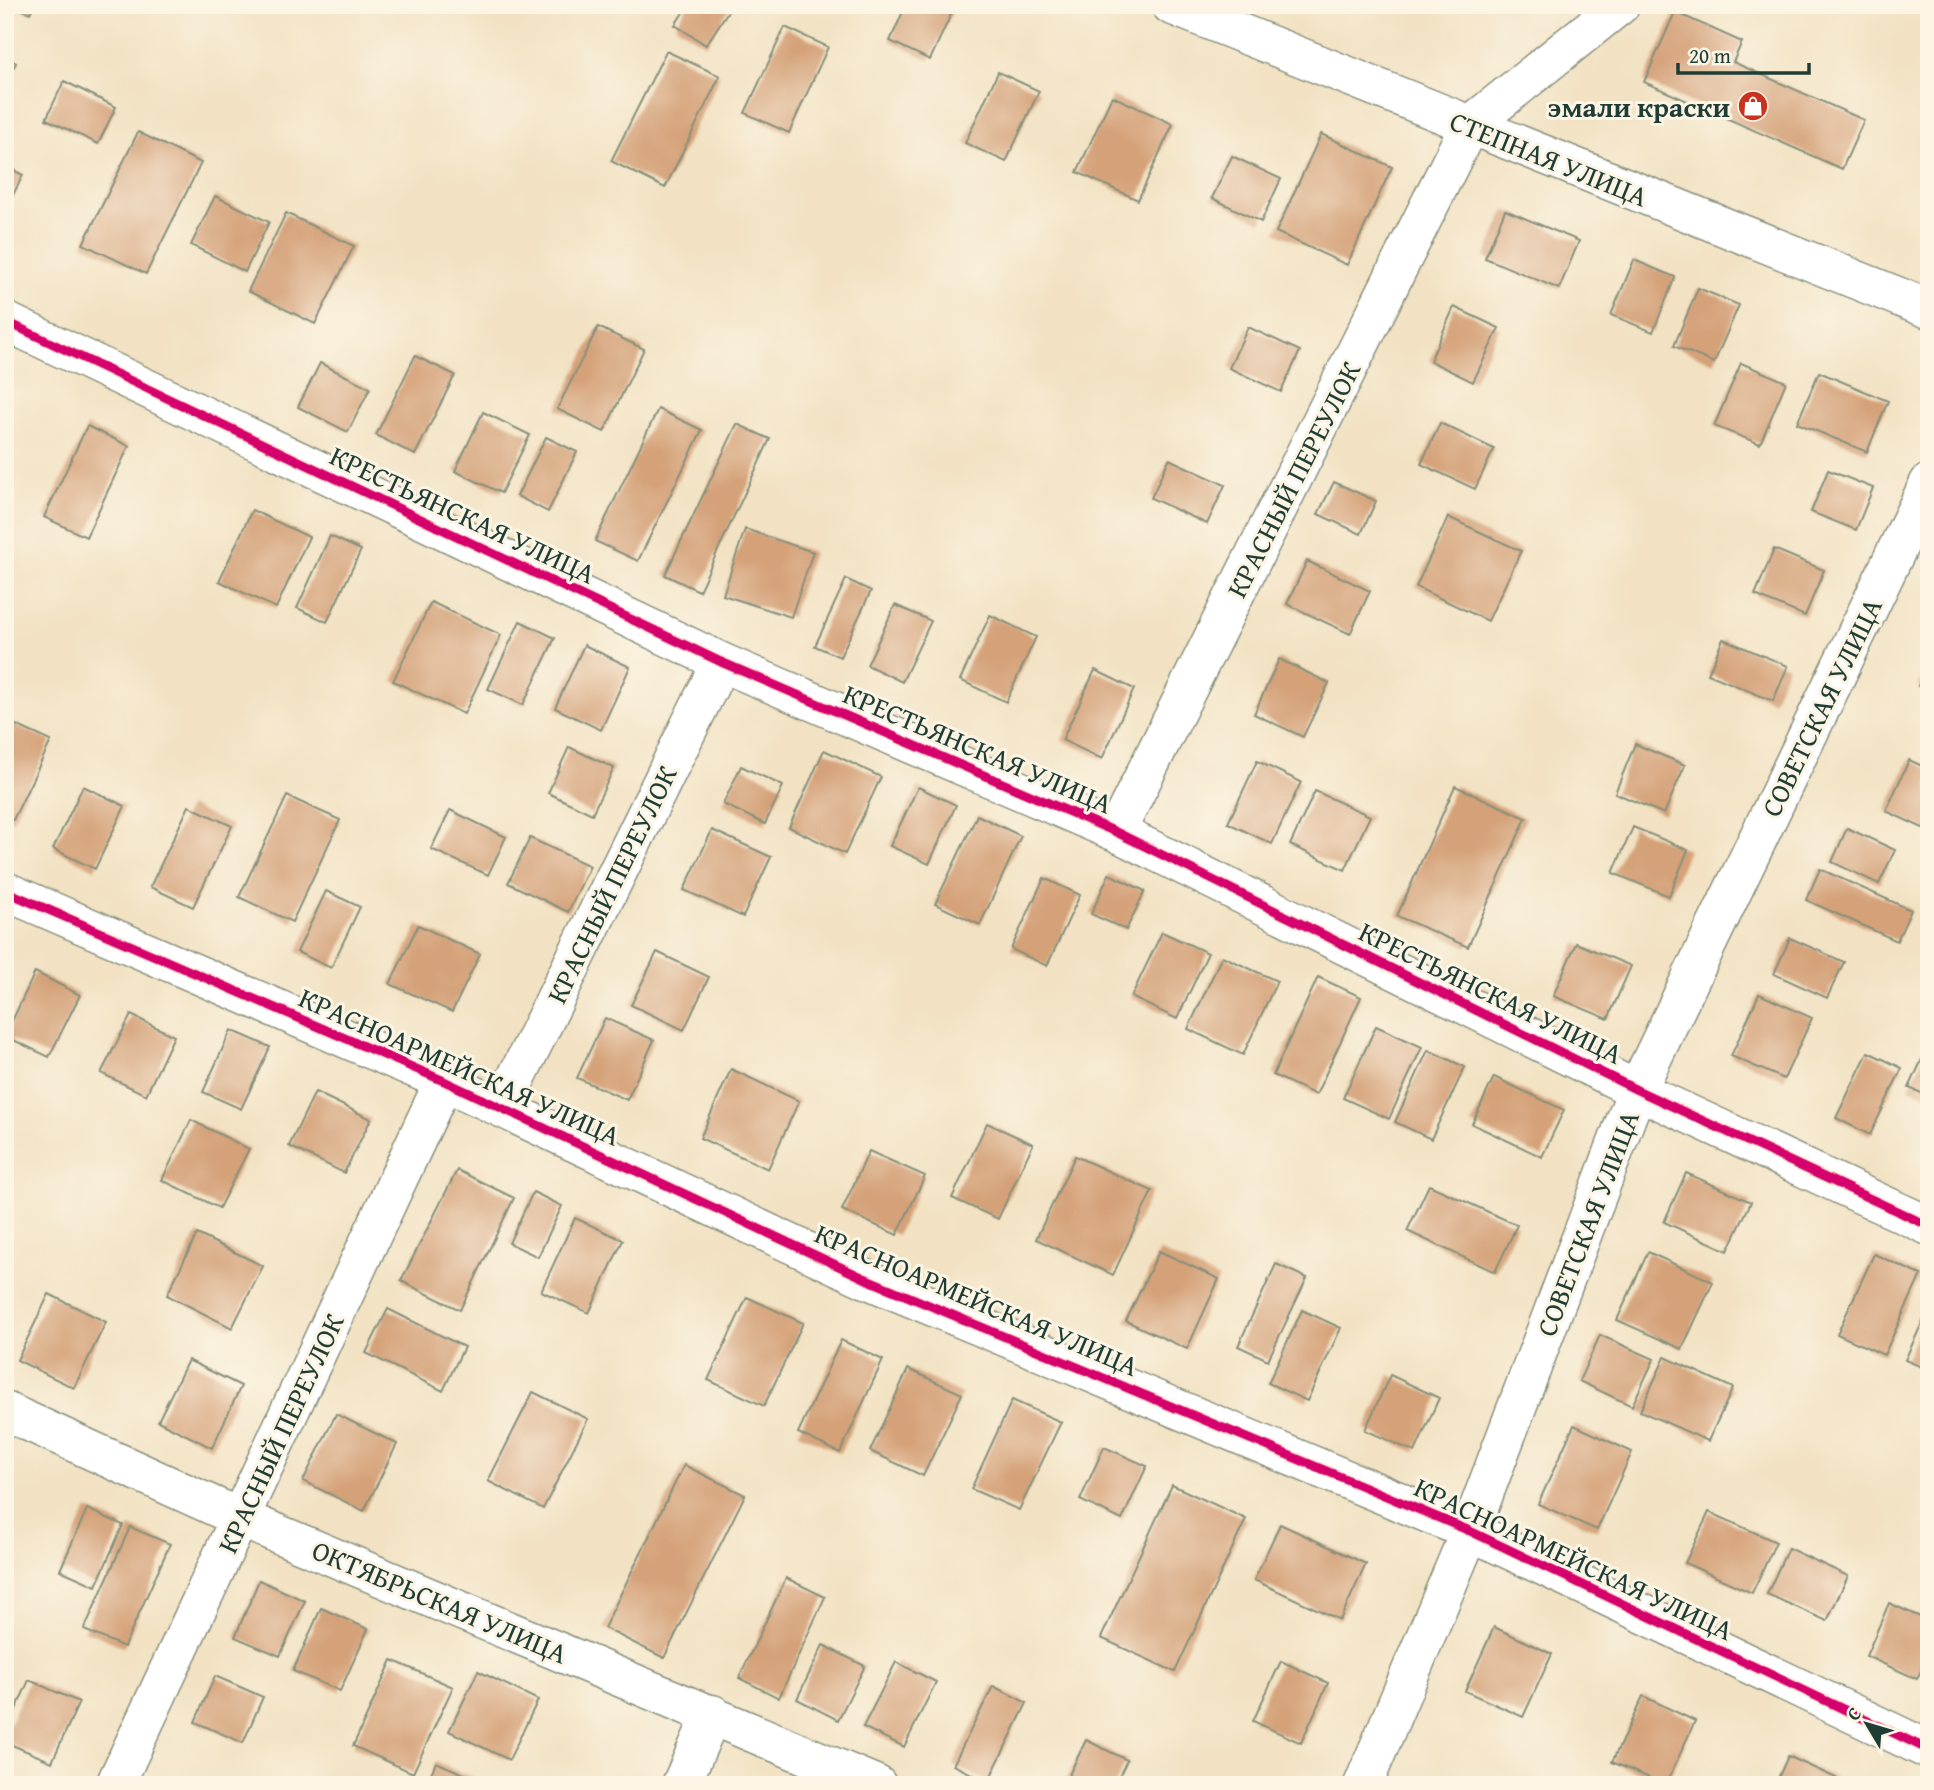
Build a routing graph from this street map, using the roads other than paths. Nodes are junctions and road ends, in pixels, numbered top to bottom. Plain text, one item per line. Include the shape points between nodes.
1 (1171, 5) edge
2 (1620, 5) edge
3 (1469, 126) junction
4 (1929, 309) edge
5 (5, 321) edge
6 (1929, 483) edge
7 (721, 662) junction
8 (1116, 832) junction
9 (5, 891) edge
10 (444, 1081) junction
11 (1637, 1090) junction
12 (502, 1107) junction
13 (1929, 1226) edge
14 (5, 1412) edge
15 (240, 1518) junction
16 (1470, 1531) junction
17 (712, 1714) junction
18 (1929, 1750) edge
19 (115, 1785) edge
20 (681, 1785) edge
21 (877, 1785) edge
22 (1363, 1785) edge

1 - 3 street, СТЕПНАЯ УЛИЦА
2 - 3 street
3 - 4 street, СТЕПНАЯ УЛИЦА
3 - 8 street, КРАСНЫЙ ПЕРЕУЛОК
5 - 7 street, КРЕСТЬЯНСКАЯ УЛИЦА
6 - 11 street, СОВЕТСКАЯ УЛИЦА
7 - 8 street, КРЕСТЬЯНСКАЯ УЛИЦА
7 - 12 street, КРАСНЫЙ ПЕРЕУЛОК
8 - 11 street, КРЕСТЬЯНСКАЯ УЛИЦА
9 - 10 street, КРАСНОАРМЕЙСКАЯ УЛИЦА
10 - 12 street, КРАСНОАРМЕЙСКАЯ УЛИЦА
10 - 15 street, КРАСНЫЙ ПЕРЕУЛОК
11 - 13 street, КРЕСТЬЯНСКАЯ УЛИЦА
11 - 16 street, СОВЕТСКАЯ УЛИЦА
12 - 16 street, КРАСНОАРМЕЙСКАЯ УЛИЦА via 864,1278
14 - 15 street, ОКТЯБРЬСКАЯ УЛИЦА
15 - 17 street, ОКТЯБРЬСКАЯ УЛИЦА
15 - 19 street, КРАСНЫЙ ПЕРЕУЛОК
16 - 18 street, КРАСНОАРМЕЙСКАЯ УЛИЦА
16 - 22 street, СОВЕТСКАЯ УЛИЦА
17 - 20 street
17 - 21 street, ОКТЯБРЬСКАЯ УЛИЦА

